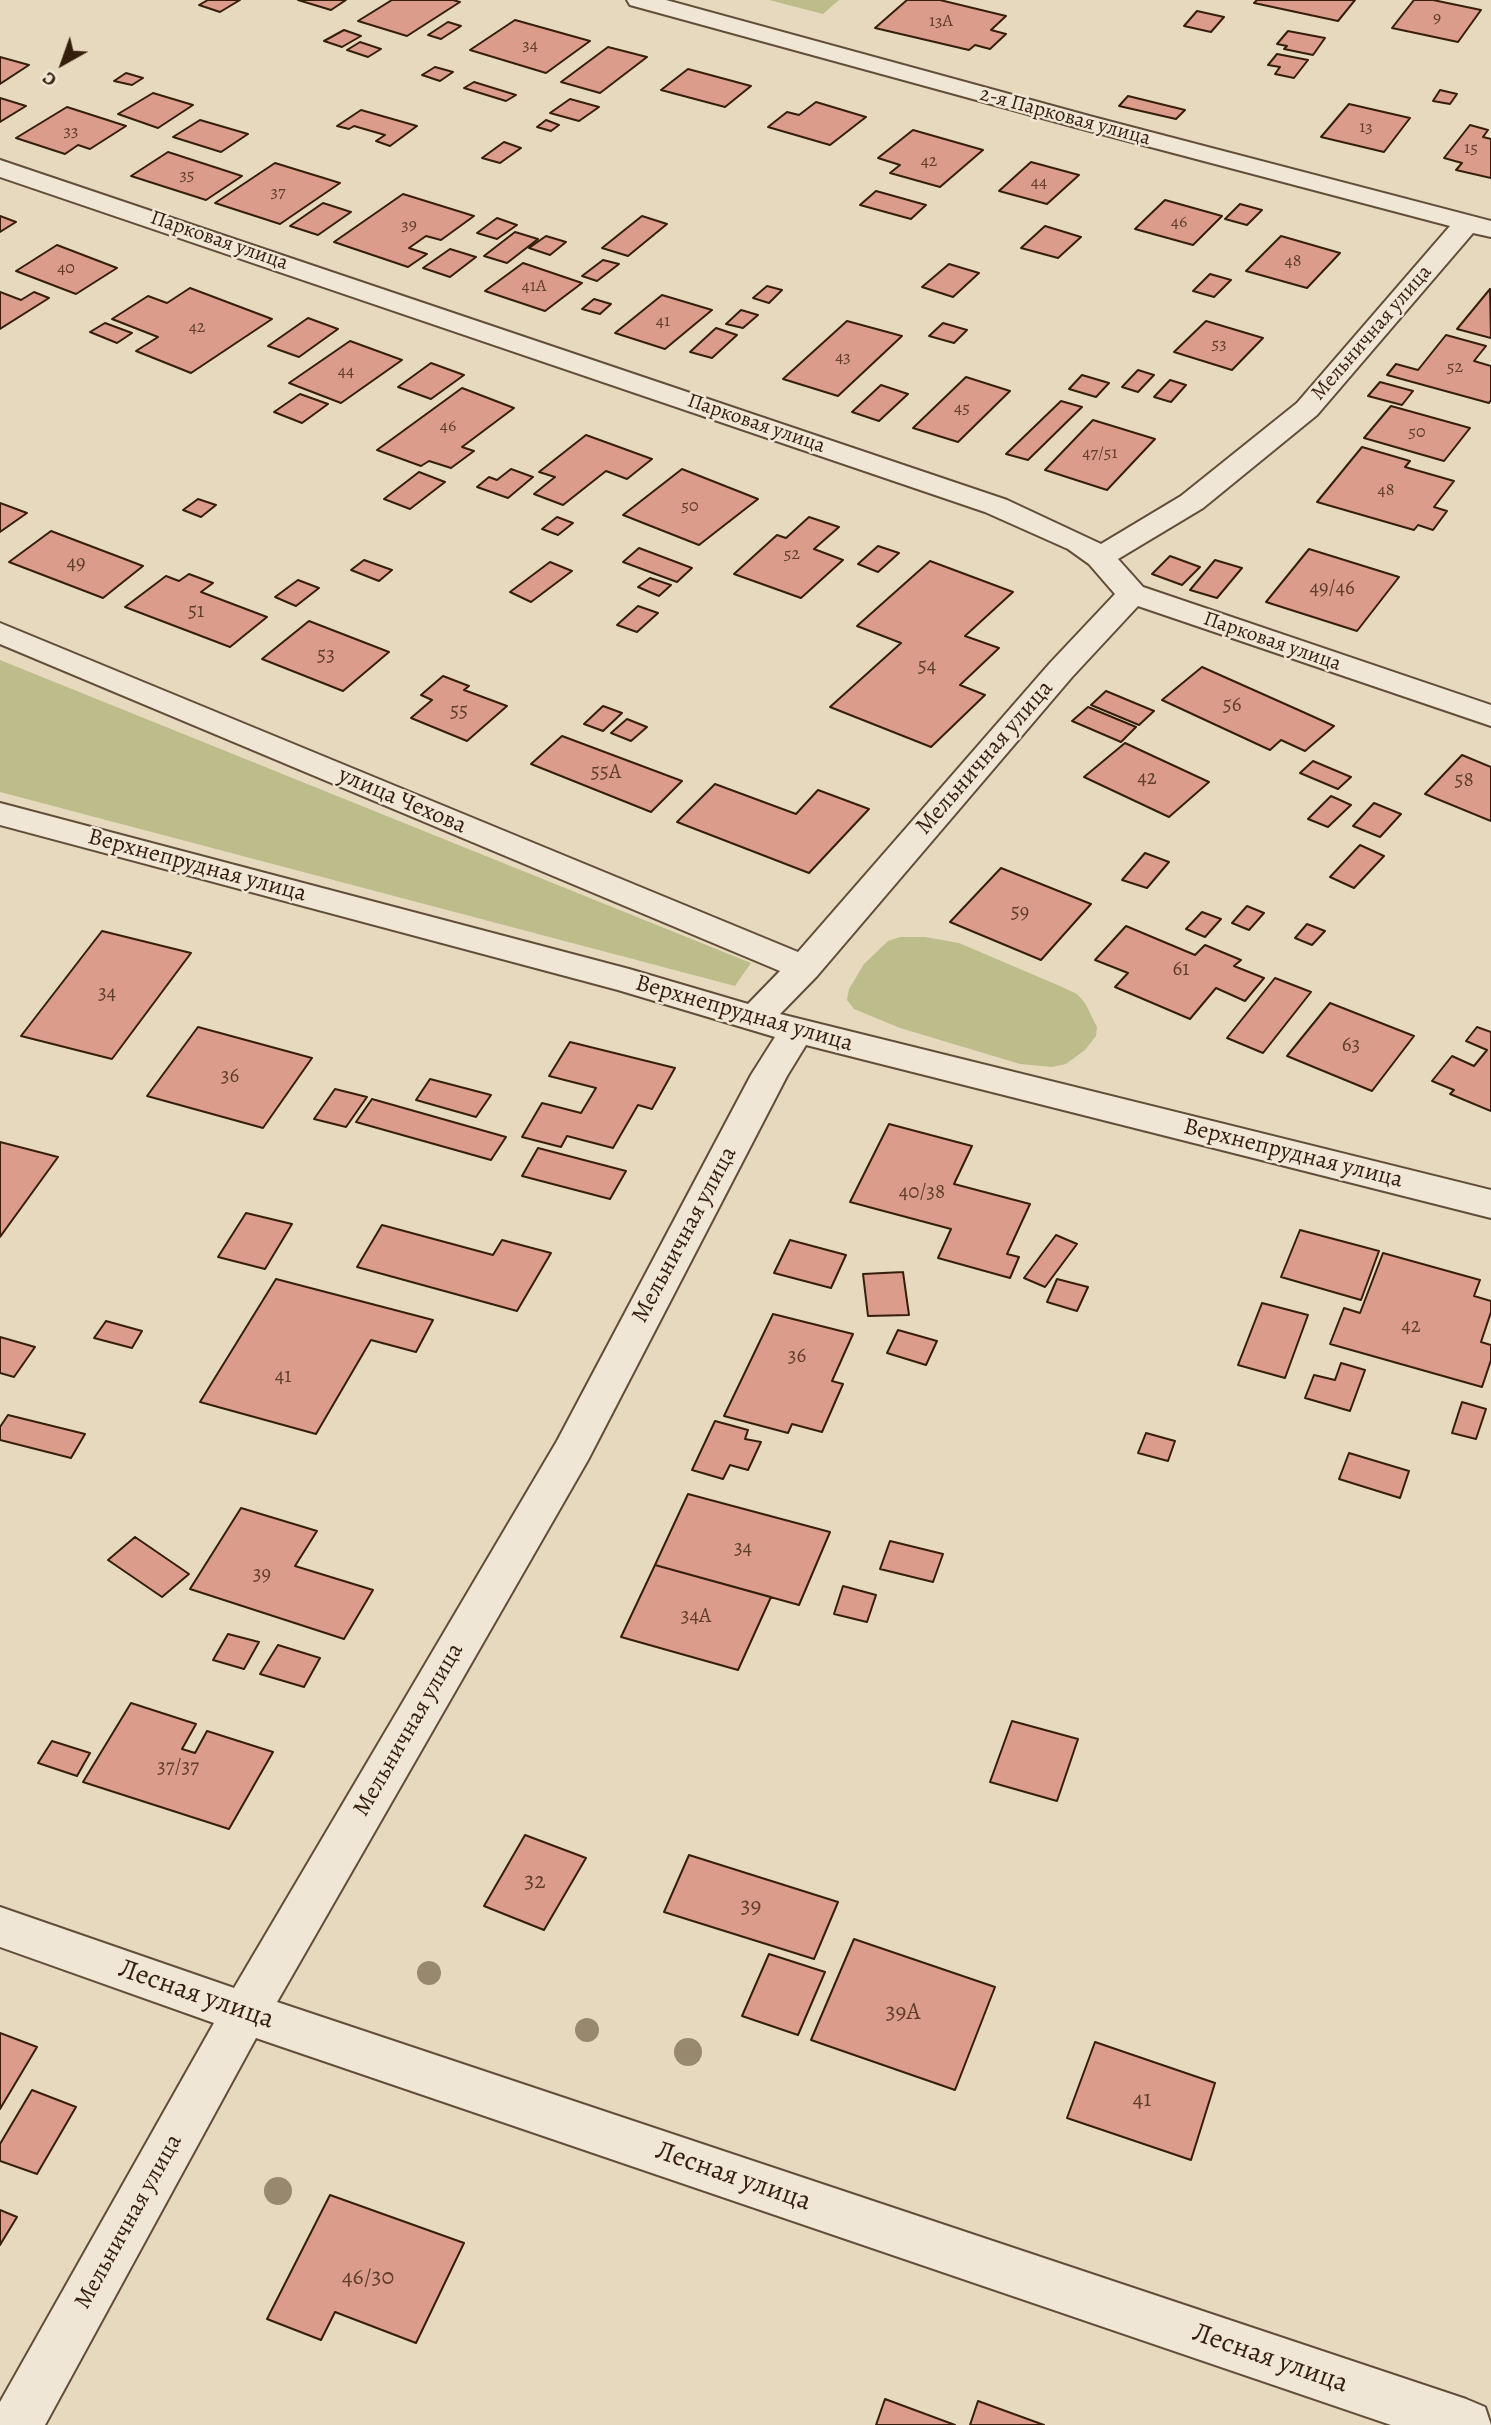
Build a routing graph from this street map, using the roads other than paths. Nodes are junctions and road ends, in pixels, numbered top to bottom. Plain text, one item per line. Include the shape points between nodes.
1 (639, 0) edge
2 (0, 168) edge
3 (1479, 226) edge
4 (1101, 556) junction
5 (1132, 594) junction
6 (0, 633) edge
7 (1491, 716) edge
8 (0, 814) edge
9 (804, 968) junction
10 (756, 1017) junction
11 (797, 1031) junction
12 (1491, 1204) edge
13 (0, 1927) edge
14 (245, 2013) junction
15 (16, 2425) edge
16 (1466, 2425) edge

1 - 3 street, 2-я Парковая улица
2 - 4 street, Парковая улица via 996,506
3 - 4 street, Мельничная улица via 1307,410 1192,502
4 - 5 street, Парковая улица
5 - 7 street, Парковая улица
5 - 9 street, Мельничная улица
6 - 9 street, улица Чехова
8 - 10 street, Верхнепрудная улица
9 - 10 street, Мельничная улица
10 - 11 street, Верхнепрудная улица
11 - 12 street, Верхнепрудная улица
11 - 14 street, Мельничная улица via 769,1075 573,1449
13 - 14 street, Лесная улица
14 - 15 street, Мельничная улица
14 - 16 street, Лесная улица

